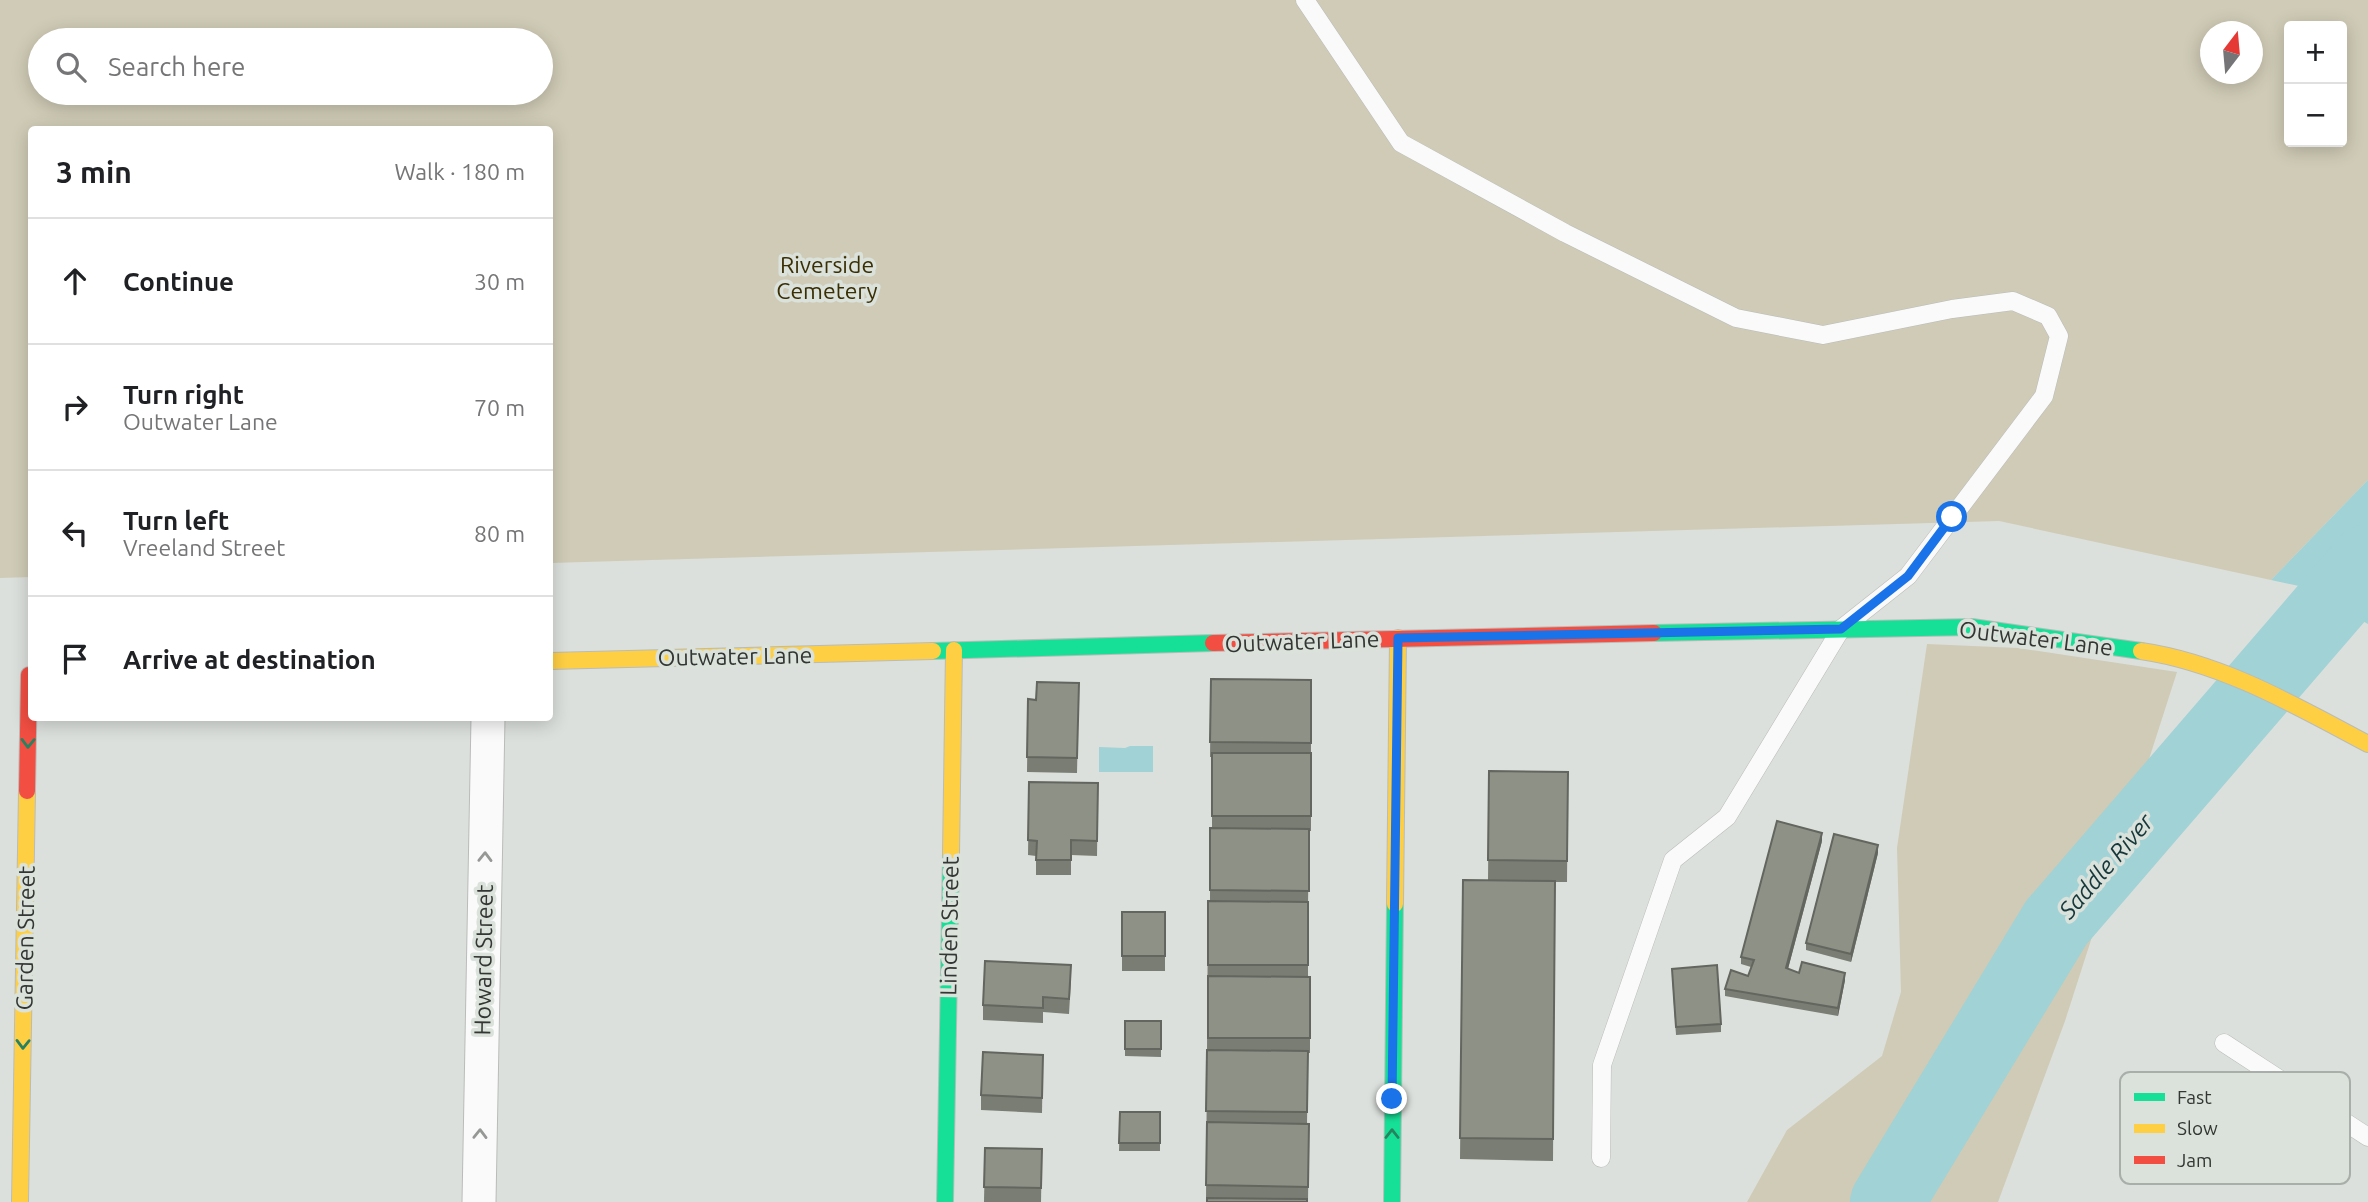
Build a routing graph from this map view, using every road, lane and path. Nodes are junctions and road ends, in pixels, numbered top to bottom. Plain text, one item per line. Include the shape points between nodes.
1 (1306, 0) edge
2 (1841, 629) junction
3 (1398, 638) junction
4 (954, 650) junction
5 (553, 661) edge
6 (10, 675) dead end
7 (28, 675) edge
8 (29, 721) edge
9 (488, 721) edge
10 (2368, 744) edge
11 (2224, 1043) dead end
12 (2268, 1072) edge
13 (2350, 1125) edge
14 (2368, 1137) edge
15 (1601, 1158) dead end
16 (20, 1202) edge
17 (479, 1202) edge
18 (946, 1202) edge
19 (1392, 1202) edge

1 - 2 lane via 1401,143 1554,228 1736,318 1823,335 2013,301 2048,316 2059,336 2044,396 1908,576
2 - 3 street, Outwater Lane
2 - 10 street, Outwater Lane via 1972,627 2169,655 2263,688
2 - 15 lane via 1727,817 1673,860 1602,1065
3 - 4 street, Outwater Lane
19 -> 3 street
4 - 5 street, Outwater Lane
4 - 18 street, Linden Street
6 - 7 street
8 -> 16 street, Garden Street
17 -> 9 street, Howard Street
11 - 12 lane
13 - 14 lane

